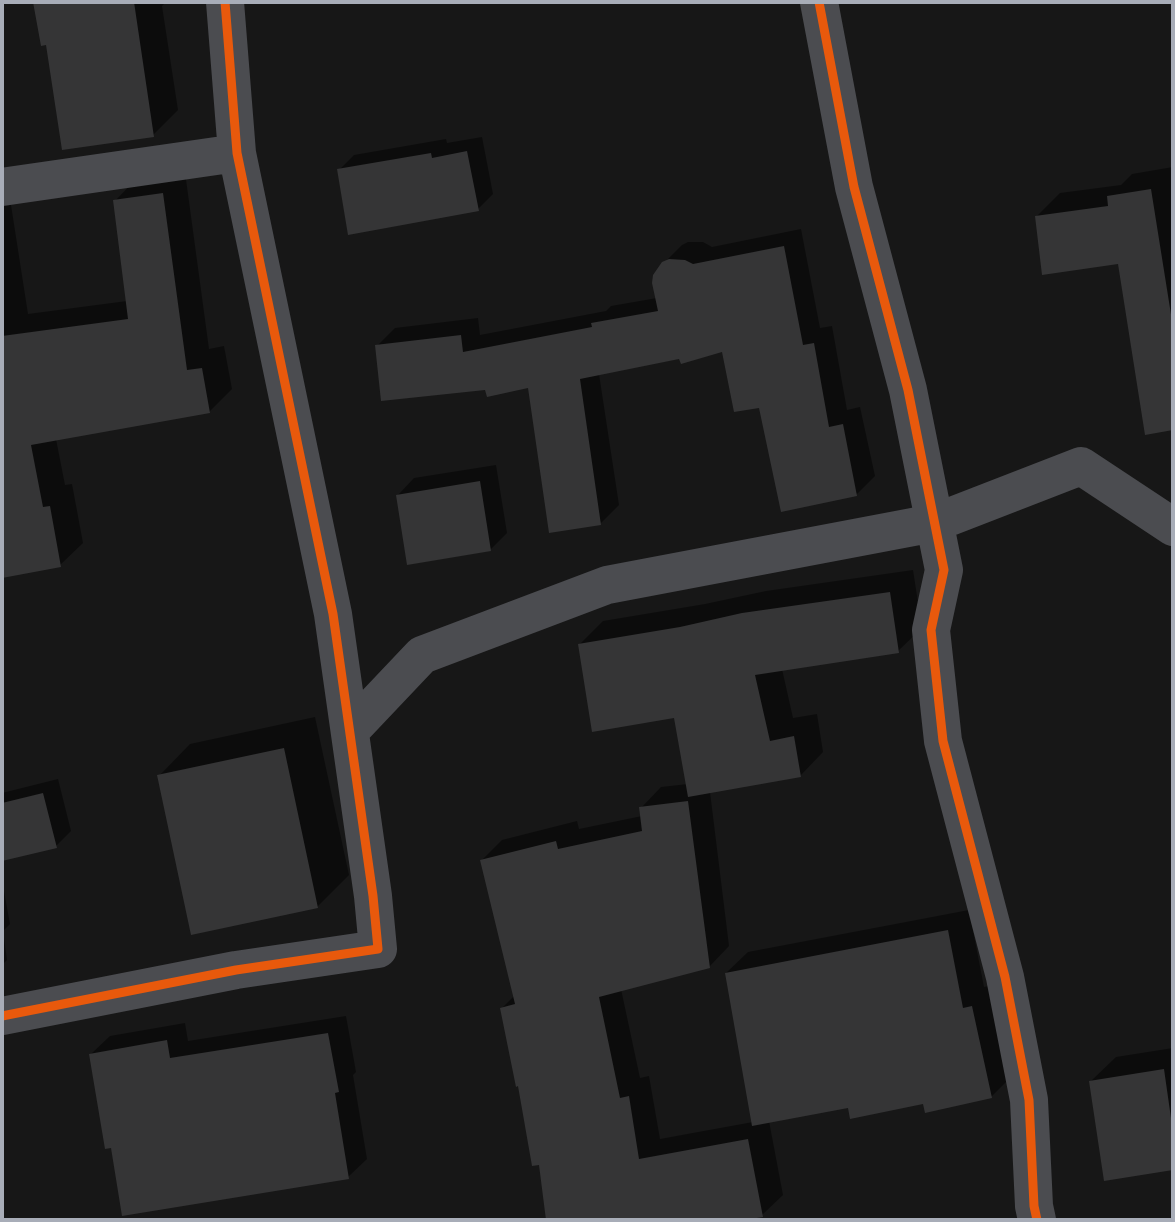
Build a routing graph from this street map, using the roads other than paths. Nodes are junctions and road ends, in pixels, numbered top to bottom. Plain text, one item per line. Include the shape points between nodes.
1 (225, 2) edge
2 (819, 2) edge
3 (237, 153) junction
4 (2, 187) edge
5 (934, 523) junction
6 (1173, 527) edge
7 (350, 731) junction
8 (2, 1016) edge
9 (1037, 1220) edge

1 - 3 street
2 - 5 street via 854,187 908,390
3 - 4 street
3 - 7 street via 333,614
5 - 6 street via 1081,466
5 - 7 street via 607,585 422,655
5 - 9 street via 944,570 931,630 943,741 1007,991 1029,1100
7 - 8 street via 377,949 236,970

